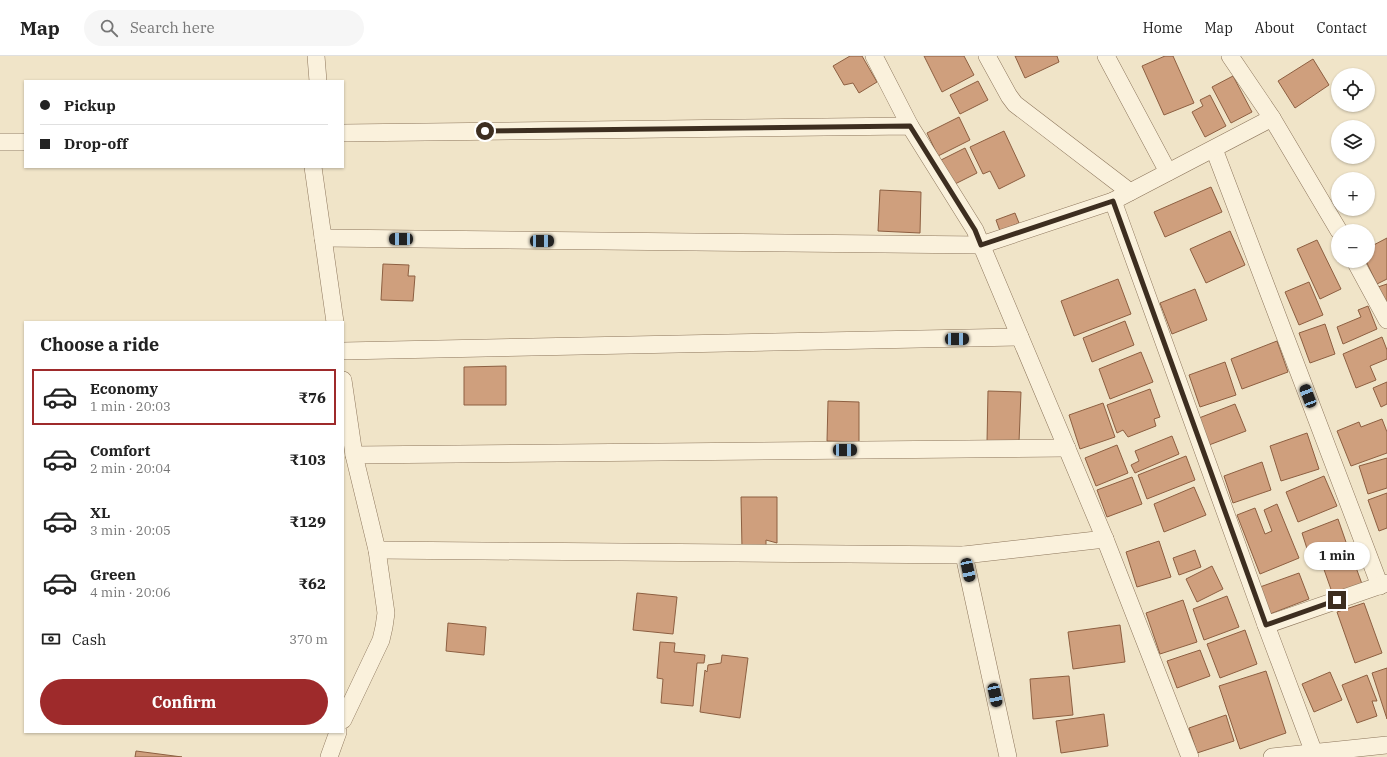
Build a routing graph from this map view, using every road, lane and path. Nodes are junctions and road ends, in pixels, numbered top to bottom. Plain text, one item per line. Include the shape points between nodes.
1 (316, 56) edge
2 (874, 56) edge
3 (987, 56) edge
4 (1106, 56) edge
5 (1230, 56) edge
6 (318, 80) edge
7 (1272, 118) junction
8 (910, 126) junction
9 (344, 133) edge
10 (0, 142) edge
11 (24, 142) edge
12 (1214, 149) junction
13 (312, 168) edge
14 (1168, 172) junction
15 (1130, 192) junction
16 (1113, 201) junction
17 (1335, 224) edge
18 (323, 238) junction
19 (981, 245) junction
20 (1360, 268) edge
21 (1387, 320) edge
22 (335, 321) edge
23 (1020, 337) junction
24 (344, 351) edge
25 (344, 387) edge
26 (1067, 448) junction
27 (354, 455) junction
28 (1105, 539) junction
29 (377, 550) junction
30 (964, 554) junction
31 (1384, 584) edge
32 (1266, 625) junction
33 (344, 718) edge
34 (338, 733) edge
35 (1387, 745) edge
36 (1323, 754) edge
37 (329, 757) edge
38 (1008, 757) edge
39 (1190, 757) edge
40 (1272, 757) edge

1 - 6 street
2 - 8 street
3 - 15 street via 1015,104
4 - 14 street
5 - 7 street
7 - 12 street
7 - 17 street
8 - 9 street
8 - 19 street via 975,230
10 - 11 street
12 - 14 street
12 - 31 street
13 - 18 street
14 - 15 street
15 - 16 street
16 - 19 street
16 - 32 street
18 - 19 street
18 - 22 street
19 - 23 street
20 - 21 street
23 - 24 street
23 - 26 street
25 - 27 street
26 - 27 street
26 - 28 street
27 - 29 street
28 - 30 street
28 - 39 street
29 - 30 street
29 - 33 street via 386,613 384,627 381,640
30 - 38 street
31 - 32 street
32 - 36 street
34 - 37 street
35 - 36 street
36 - 40 street

